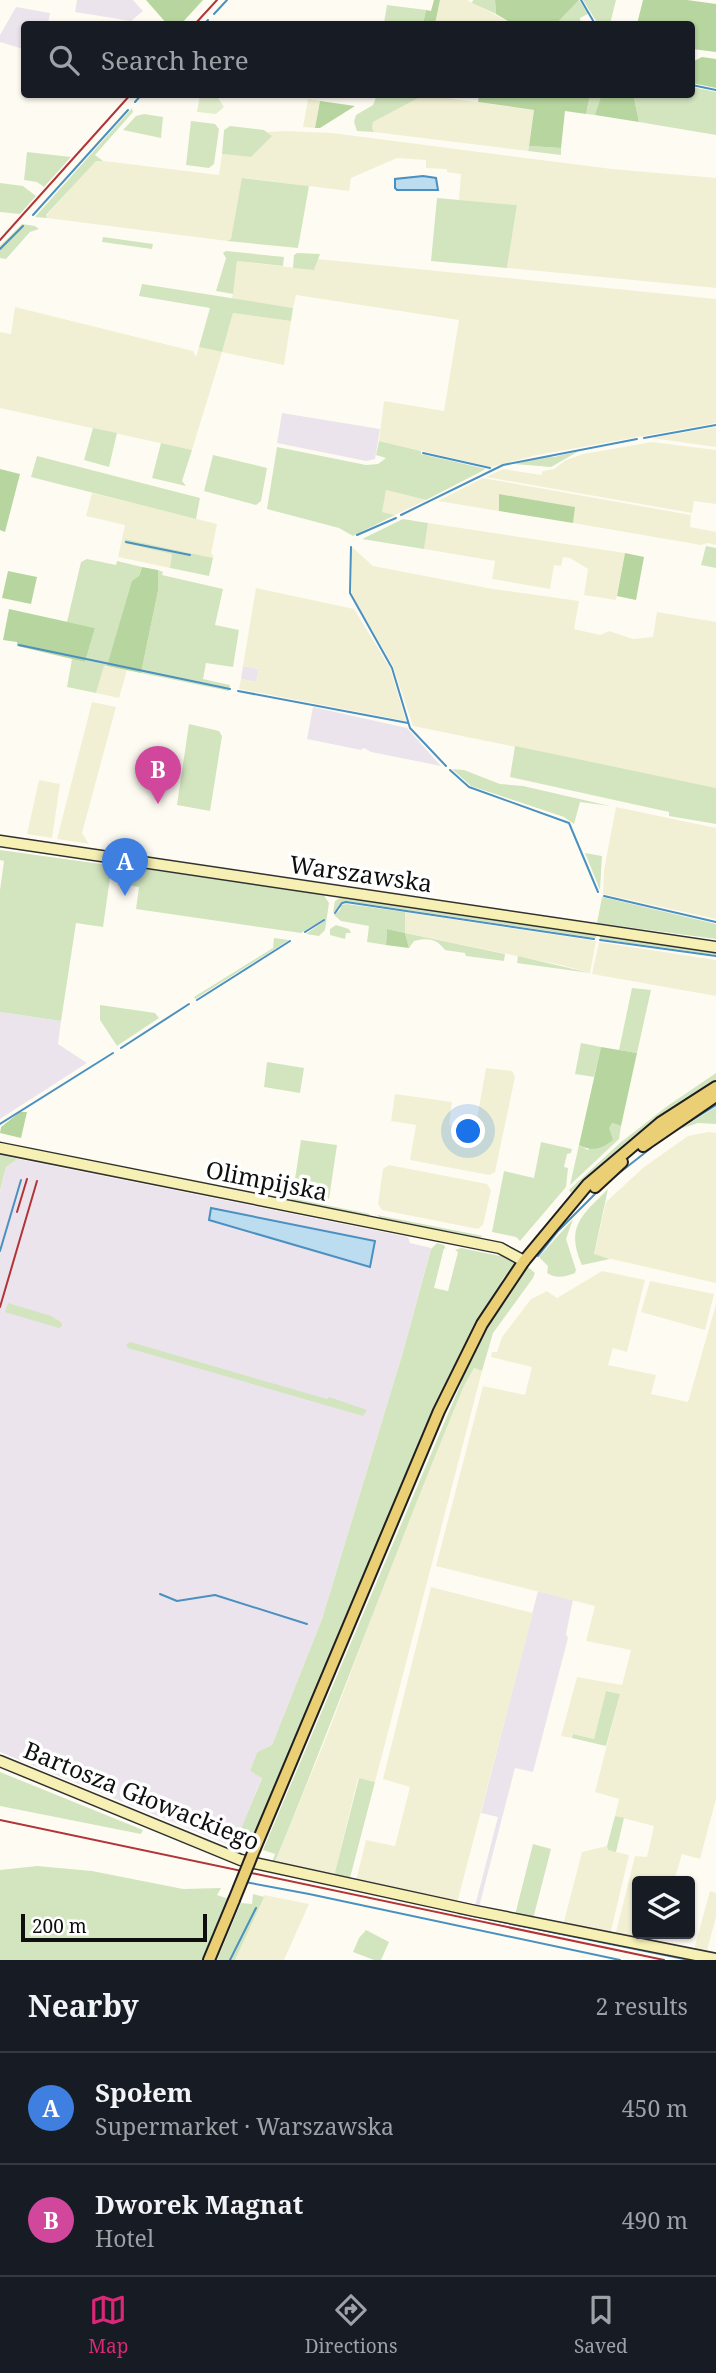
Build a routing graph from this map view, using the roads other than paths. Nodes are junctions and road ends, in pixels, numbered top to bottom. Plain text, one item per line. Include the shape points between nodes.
1 (0, 841) edge
2 (716, 947) edge
3 (716, 1087) edge
4 (716, 1096) edge
5 (0, 1148) edge
6 (575, 1200) junction
7 (524, 1261) junction
8 (0, 1761) edge
9 (716, 1959) edge
10 (209, 1960) edge

1 - 2 street, Warszawska
3 - 6 main road via 641,1138
4 - 6 main road via 647,1142
5 - 7 street, Olimpijska via 484,1245 509,1251
6 - 7 main road
7 - 10 main road, bridge via 482,1324 453,1380
8 - 9 street, Bartosza Głowackiego via 241,1860

